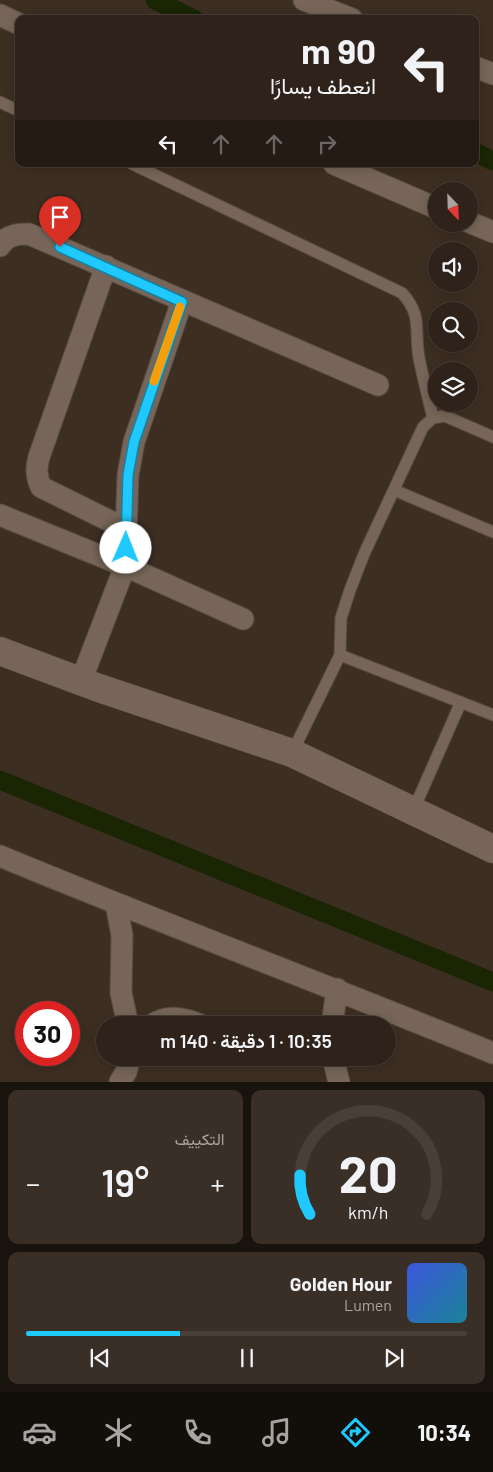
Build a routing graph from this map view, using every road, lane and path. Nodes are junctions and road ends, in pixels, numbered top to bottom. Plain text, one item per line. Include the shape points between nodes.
1 (304, 0) edge
2 (0, 15) edge
3 (342, 15) edge
4 (15, 22) edge
5 (479, 69) edge
6 (493, 74) edge
7 (0, 102) edge
8 (15, 109) edge
9 (138, 167) edge
10 (341, 167) edge
11 (428, 205) edge
12 (478, 226) edge
13 (493, 232) edge
14 (0, 246) edge
15 (106, 266) junction
16 (182, 302) junction
17 (378, 385) dead end
18 (433, 418) junction
19 (493, 437) edge
20 (394, 490) junction
21 (0, 515) edge
22 (126, 529) junction
23 (493, 532) edge
24 (125, 566) junction
25 (243, 619) dead end
26 (0, 651) edge
27 (340, 654) junction
28 (81, 681) junction
29 (461, 702) junction
30 (493, 715) edge
31 (292, 753) junction
32 (413, 811) junction
33 (493, 849) edge
34 (0, 856) edge
35 (116, 904) junction
36 (337, 989) junction
37 (126, 1016) edge
38 (333, 1016) edge
39 (493, 1053) edge
40 (128, 1066) edge
41 (335, 1066) edge
42 (120, 1082) edge
43 (339, 1082) edge

1 - 3 street
2 - 4 street
5 - 6 street
7 - 8 lane
9 - 18 lane via 402,293 413,305 418,325 419,356
10 - 11 street
12 - 13 street
14 - 15 street via 16,234 29,234
15 - 16 street
15 - 22 street via 39,457 37,479 41,487
16 - 17 street
16 - 22 street via 134,442 128,475
18 - 19 lane via 445,416
18 - 20 lane via 423,427
20 - 23 lane
20 - 27 lane via 350,590 341,618
21 - 24 street
22 - 24 street
24 - 25 street
24 - 28 street
26 - 28 street
27 - 29 lane
27 - 31 lane
28 - 31 street
29 - 30 lane
29 - 32 lane
31 - 32 street
32 - 33 street
34 - 35 street
35 - 36 street
35 - 37 street via 122,935 121,993
36 - 38 street
36 - 39 street
40 - 42 street
41 - 43 street

